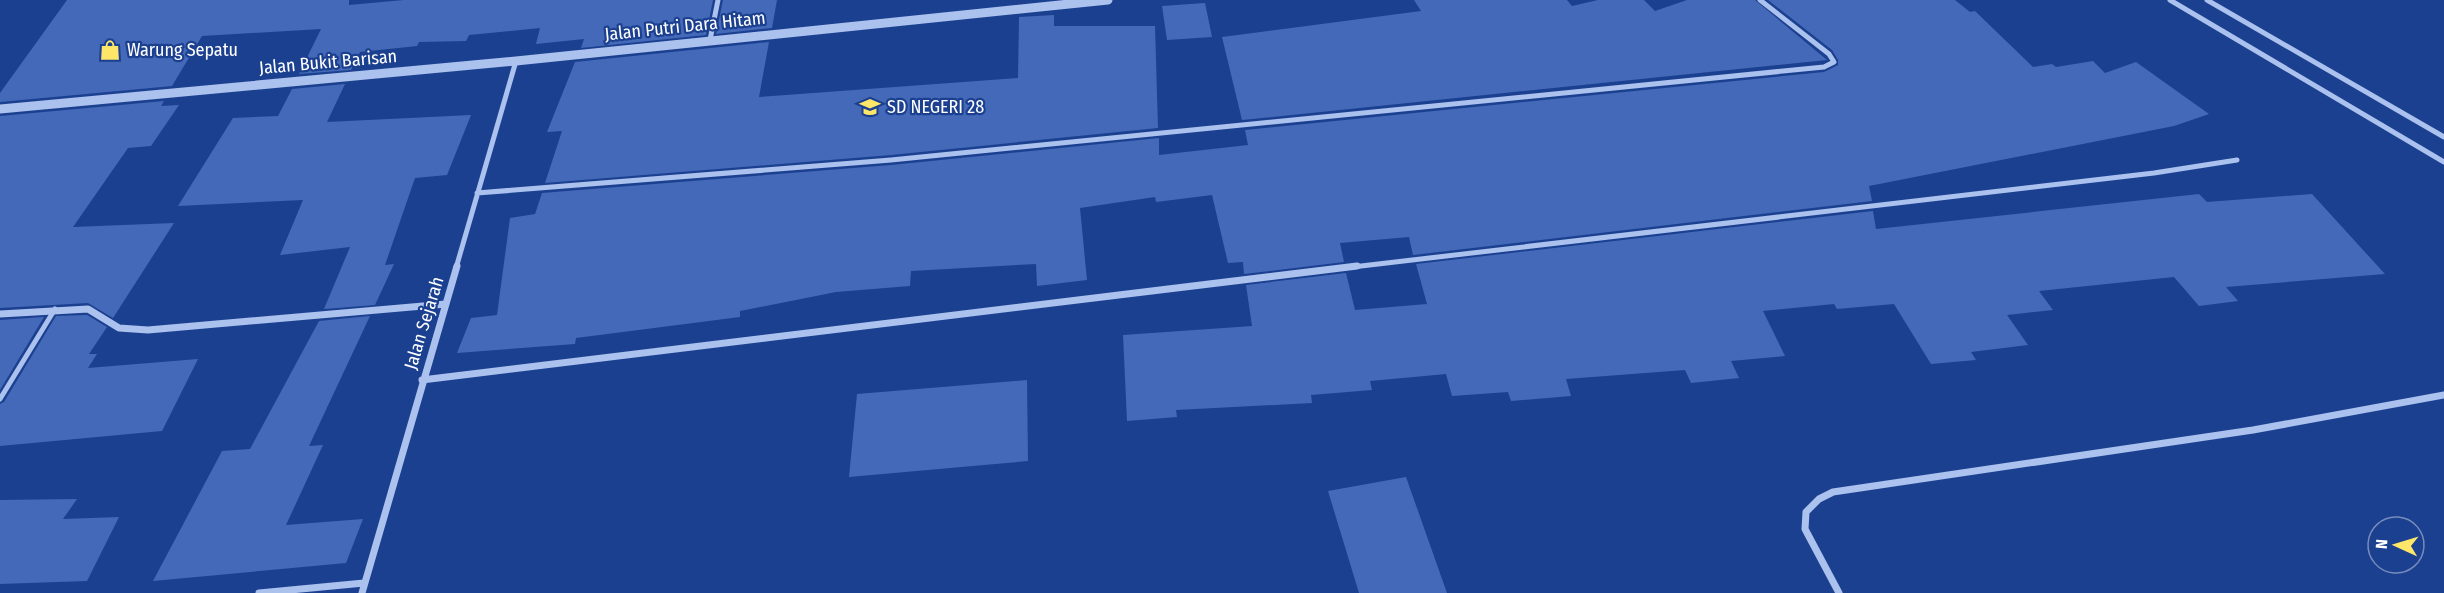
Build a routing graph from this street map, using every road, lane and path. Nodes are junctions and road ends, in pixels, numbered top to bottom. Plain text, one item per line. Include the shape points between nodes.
1 (718, 0) edge
2 (1108, 0) edge
3 (1760, 0) edge
4 (2170, 0) edge
5 (2207, 0) edge
6 (710, 40) junction
7 (516, 61) junction
8 (0, 109) edge
9 (2444, 138) edge
10 (2237, 160) dead end
11 (2444, 162) edge
12 (477, 193) junction
13 (446, 304) junction
14 (55, 309) junction
15 (0, 314) edge
16 (422, 380) junction
17 (2444, 395) edge
18 (0, 399) edge
19 (364, 583) junction
20 (260, 593) edge
21 (362, 593) edge
22 (1839, 593) edge

1 - 6 street
2 - 6 street, Jalan Putri Dara Hitam
3 - 12 street via 1834,62 1824,67 891,160
4 - 11 street
5 - 9 street
6 - 7 street, Jalan Putri Dara Hitam
7 - 8 street, Jalan Bukit Barisan
7 - 12 street, Jalan Sejarah
10 - 16 street
12 - 13 street, Jalan Sejarah
13 - 14 street via 148,330 119,328 88,309
13 - 16 street, Jalan Sejarah
14 - 15 street
14 - 18 lane
16 - 19 street, Jalan Sejarah
17 - 22 street via 2253,430 1833,492 1818,499 1806,512 1804,529
19 - 20 street
19 - 21 street, Jalan Sejarah

